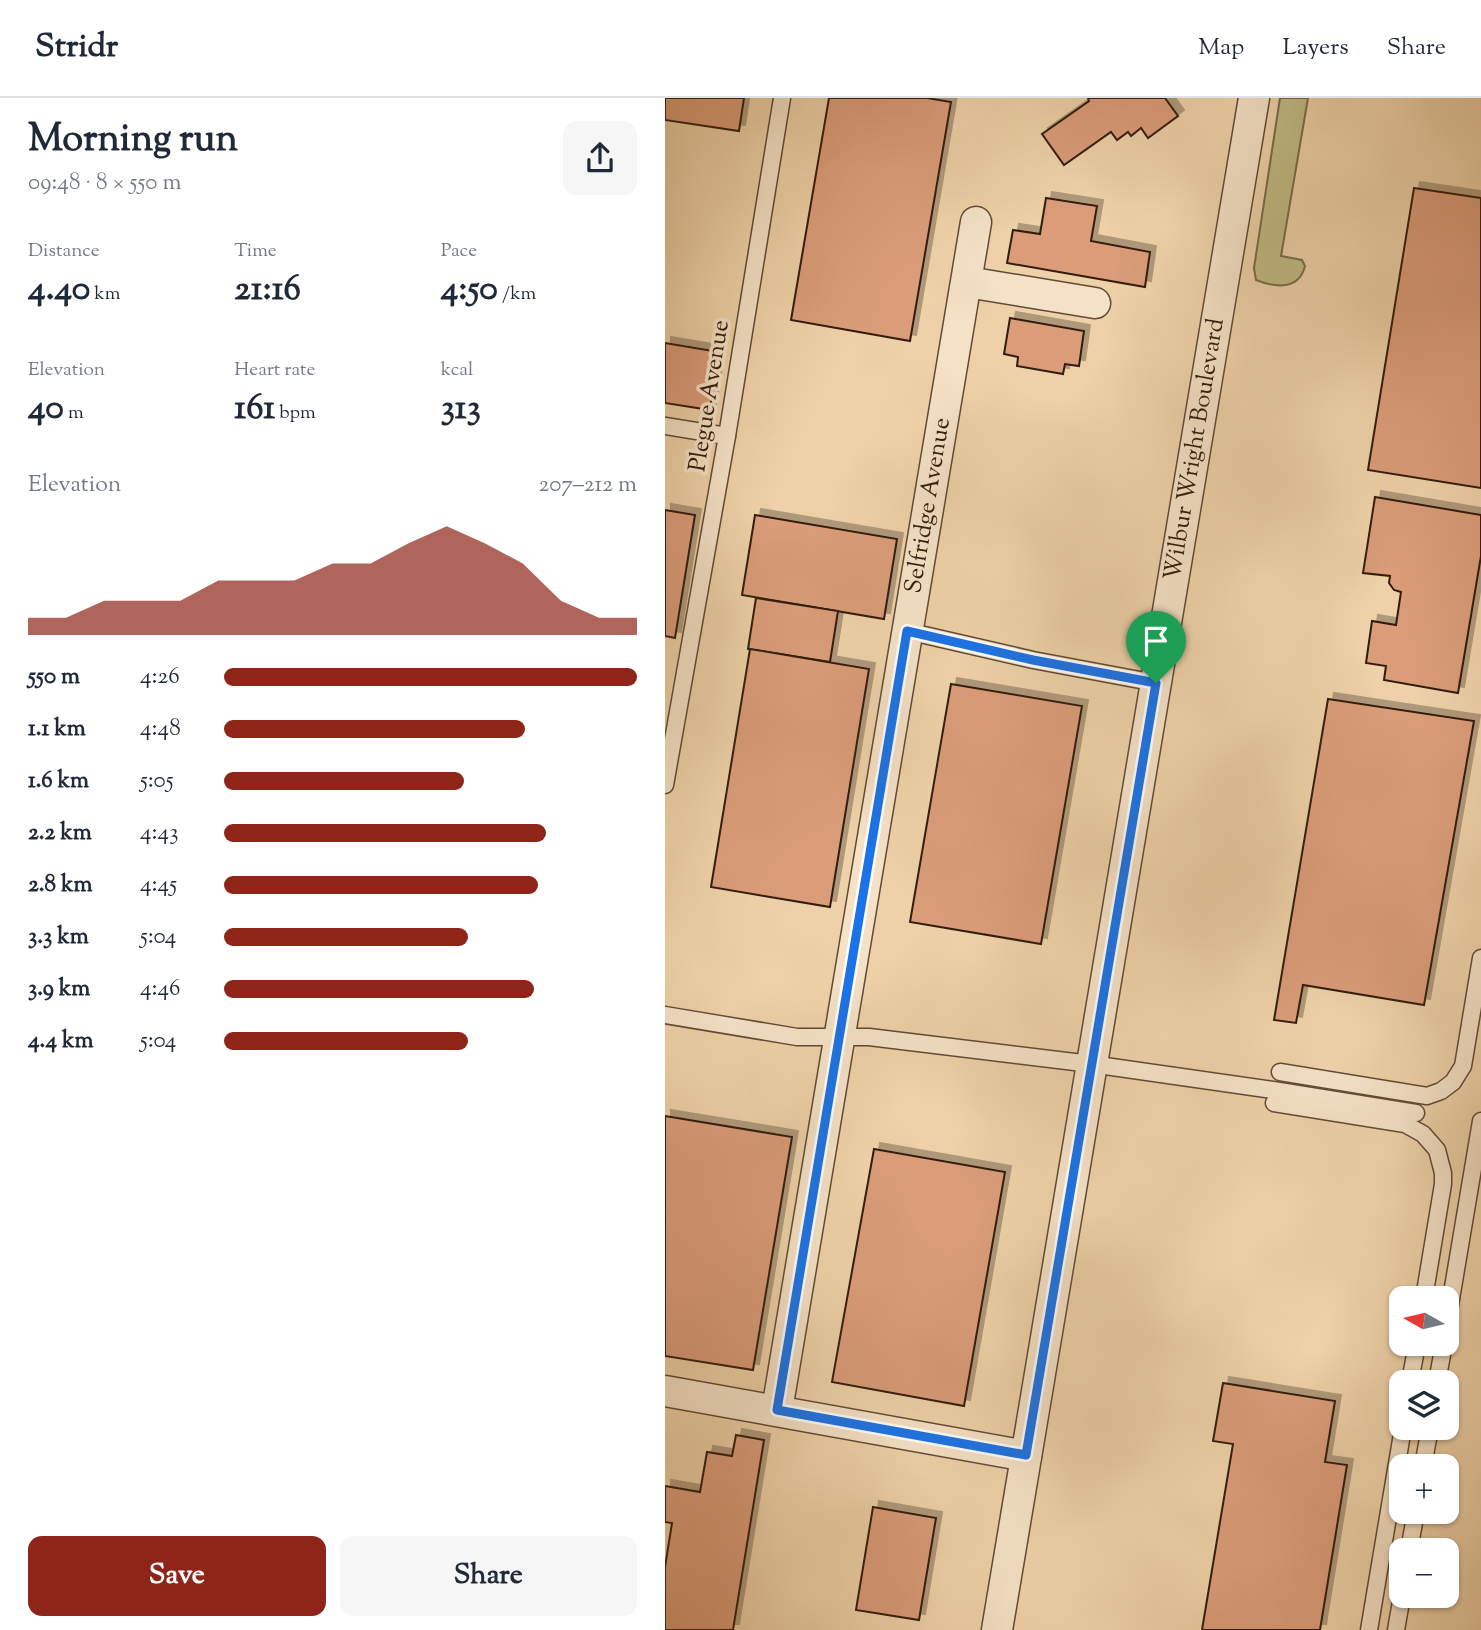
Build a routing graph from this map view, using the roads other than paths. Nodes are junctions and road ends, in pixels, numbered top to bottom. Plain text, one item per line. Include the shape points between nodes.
1 (782, 98) edge
2 (1254, 98) edge
3 (977, 222) dead end
4 (967, 282) junction
5 (1095, 303) dead end
6 (665, 426) edge
7 (727, 436) junction
8 (907, 631) junction
9 (1156, 683) junction
10 (665, 785) edge
11 (1481, 957) edge
12 (665, 1015) edge
13 (838, 1037) junction
14 (1091, 1064) junction
15 (1280, 1072) dead end
16 (1274, 1103) dead end
17 (1416, 1113) dead end
18 (1481, 1121) edge
19 (1426, 1286) edge
20 (1453, 1286) edge
21 (665, 1391) edge
22 (777, 1410) junction
23 (1401, 1440) edge
24 (1026, 1455) junction
25 (1400, 1608) edge
26 (997, 1630) edge
27 (1369, 1630) edge
28 (1396, 1630) edge

1 - 7 lane, Plegue Avenue
2 - 9 street, Wilbur Wright Boulevard
3 - 4 street, Selfridge Avenue
4 - 5 street
4 - 8 street, Selfridge Avenue
6 - 7 lane
7 - 10 lane, Plegue Avenue
8 - 9 lane
8 - 13 street, Selfridge Avenue
9 - 14 street, Wilbur Wright Boulevard
11 - 15 lane via 1463,1066 1441,1091 1427,1096
12 - 13 lane via 797,1037
13 - 14 lane
13 - 22 street, Selfridge Avenue
14 - 17 lane
14 - 24 street, Wilbur Wright Boulevard
16 - 19 lane via 1405,1124 1423,1134 1437,1150 1443,1184
18 - 20 lane
21 - 22 street
22 - 24 street
23 - 27 lane
24 - 26 street, Wilbur Wright Boulevard
25 - 28 lane

